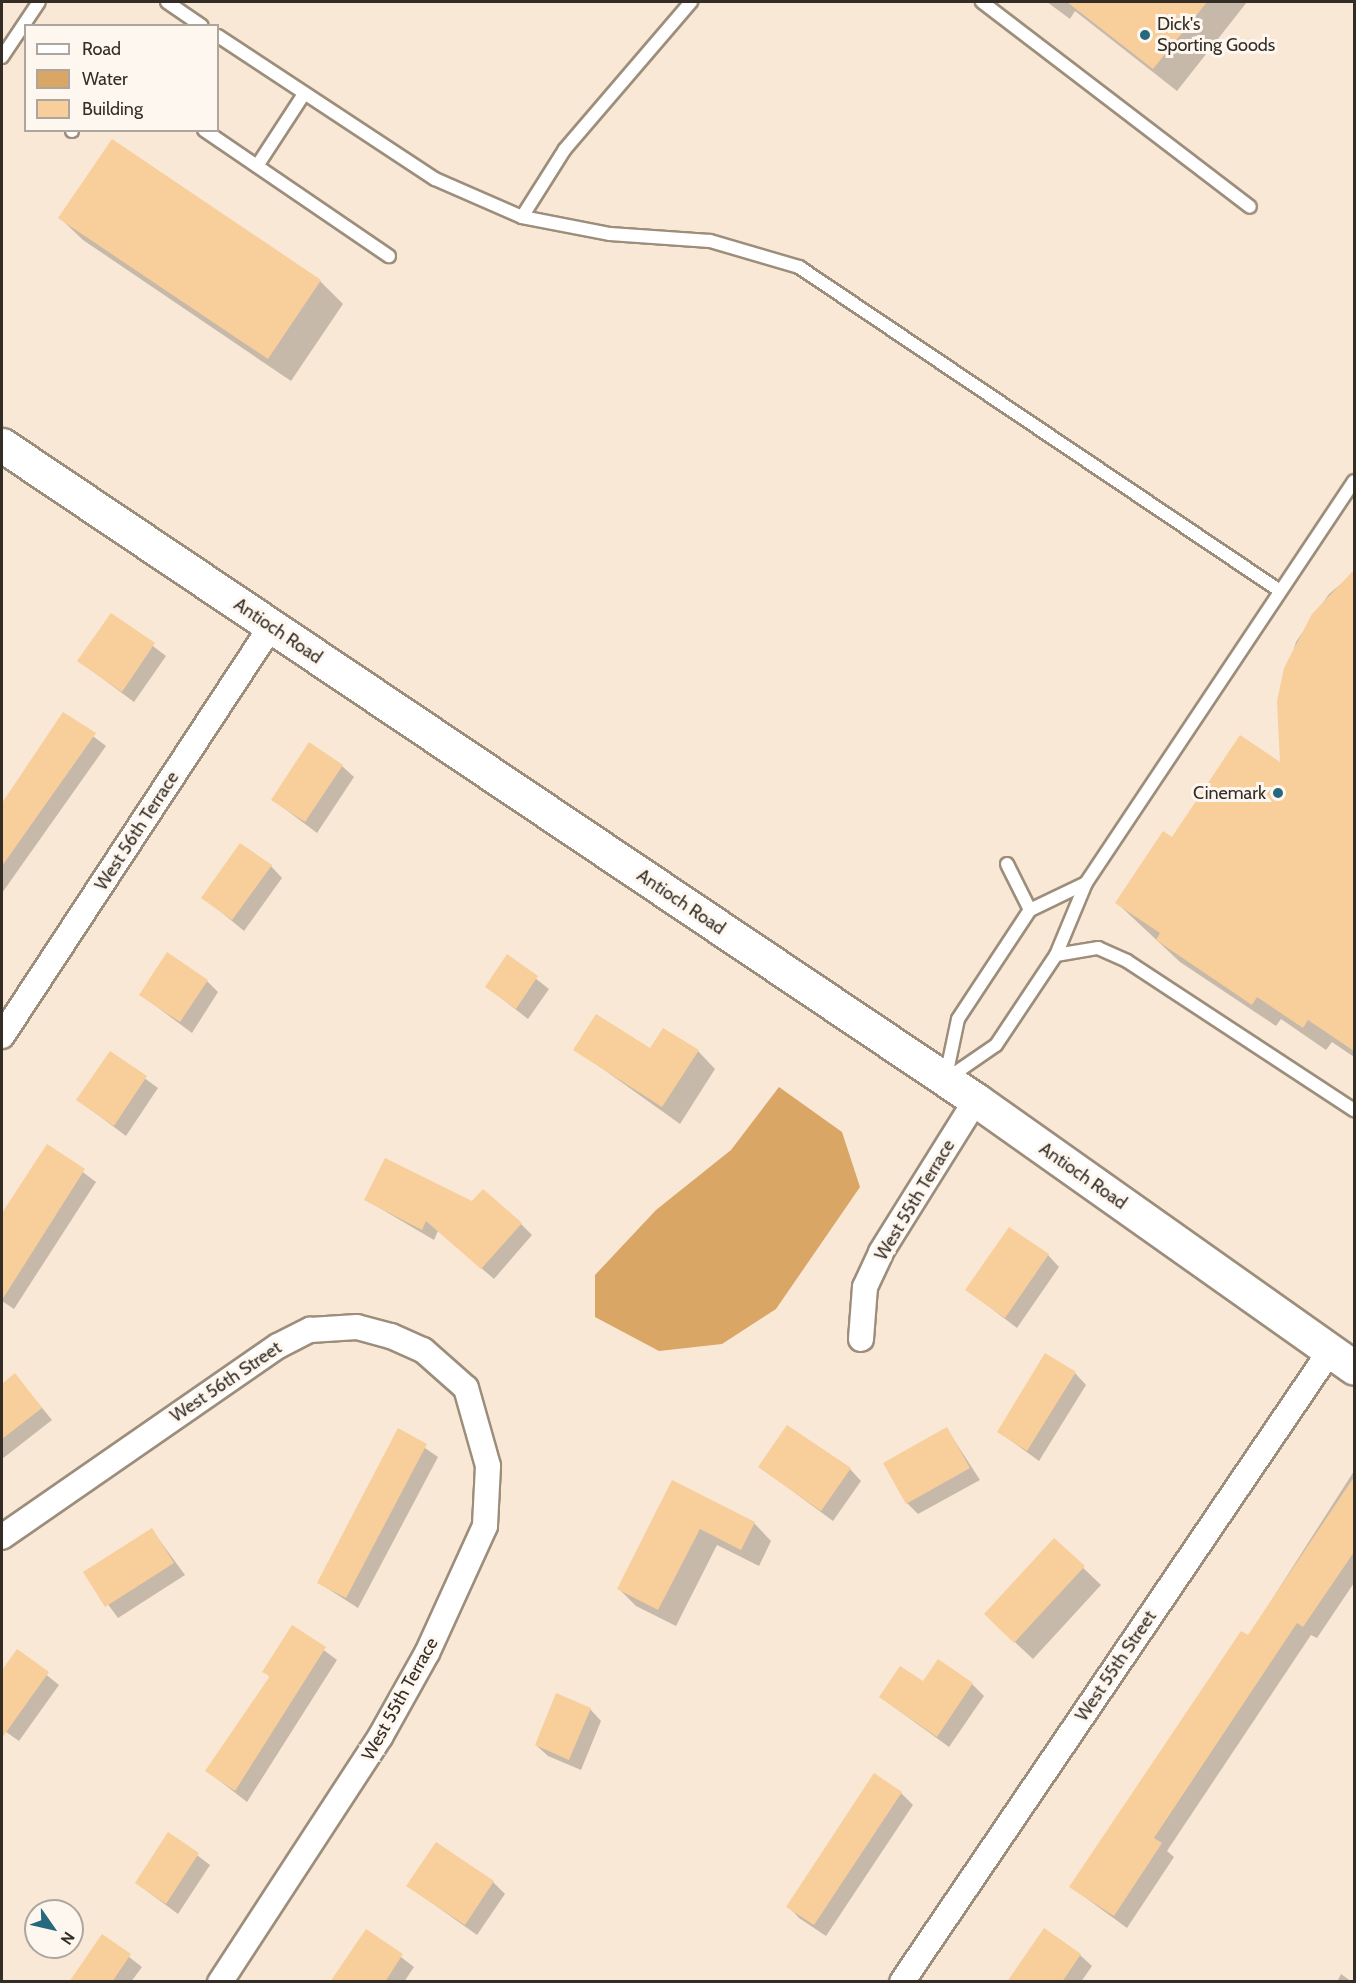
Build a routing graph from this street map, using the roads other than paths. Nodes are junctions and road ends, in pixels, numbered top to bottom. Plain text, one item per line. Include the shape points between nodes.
1 (39, 2) edge
2 (167, 2) edge
3 (691, 2) edge
4 (982, 2) edge
5 (24, 24) edge
6 (24, 24) edge
7 (199, 24) edge
8 (219, 37) edge
9 (2, 57) edge
10 (304, 94) junction
11 (207, 132) edge
12 (257, 166) junction
13 (1250, 207) dead end
14 (522, 216) junction
15 (389, 256) dead end
16 (2, 445) edge
17 (1354, 481) edge
18 (1281, 591) junction
19 (271, 626) junction
20 (1007, 864) dead end
21 (1086, 883) junction
22 (1030, 910) junction
23 (1056, 956) junction
24 (2, 1036) edge
25 (945, 1080) junction
26 (976, 1101) junction
27 (1354, 1110) edge
28 (861, 1339) dead end
29 (1342, 1359) edge
30 (466, 1389) joint
31 (2, 1537) edge
32 (220, 1982) edge
33 (902, 1982) edge

1 - 6 lane
2 - 7 lane
3 - 14 lane via 565,149
4 - 13 lane
5 - 9 lane
8 - 10 lane
10 - 12 lane
10 - 14 lane via 435,179
11 - 12 lane
12 - 15 lane
14 - 18 lane via 610,234 710,241 799,267
16 - 19 main road, Antioch Road
17 - 18 lane
18 - 21 lane
19 - 24 street, West 56th Terrace
19 - 25 main road, Antioch Road
20 - 22 lane
21 - 22 lane
21 - 23 lane
22 - 25 lane via 958,1019
23 - 25 lane via 996,1045
23 - 27 lane via 1098,948 1127,961
25 - 26 main road, Antioch Road
26 - 28 street, West 55th Terrace via 881,1252 866,1287
26 - 29 main road, Antioch Road
29 - 33 street, West 55th Street
30 - 31 street, West 56th Street via 423,1350 391,1336 357,1327 310,1330 178,1412
30 - 32 street, West 55th Terrace via 488,1466 485,1526 428,1653 380,1737

